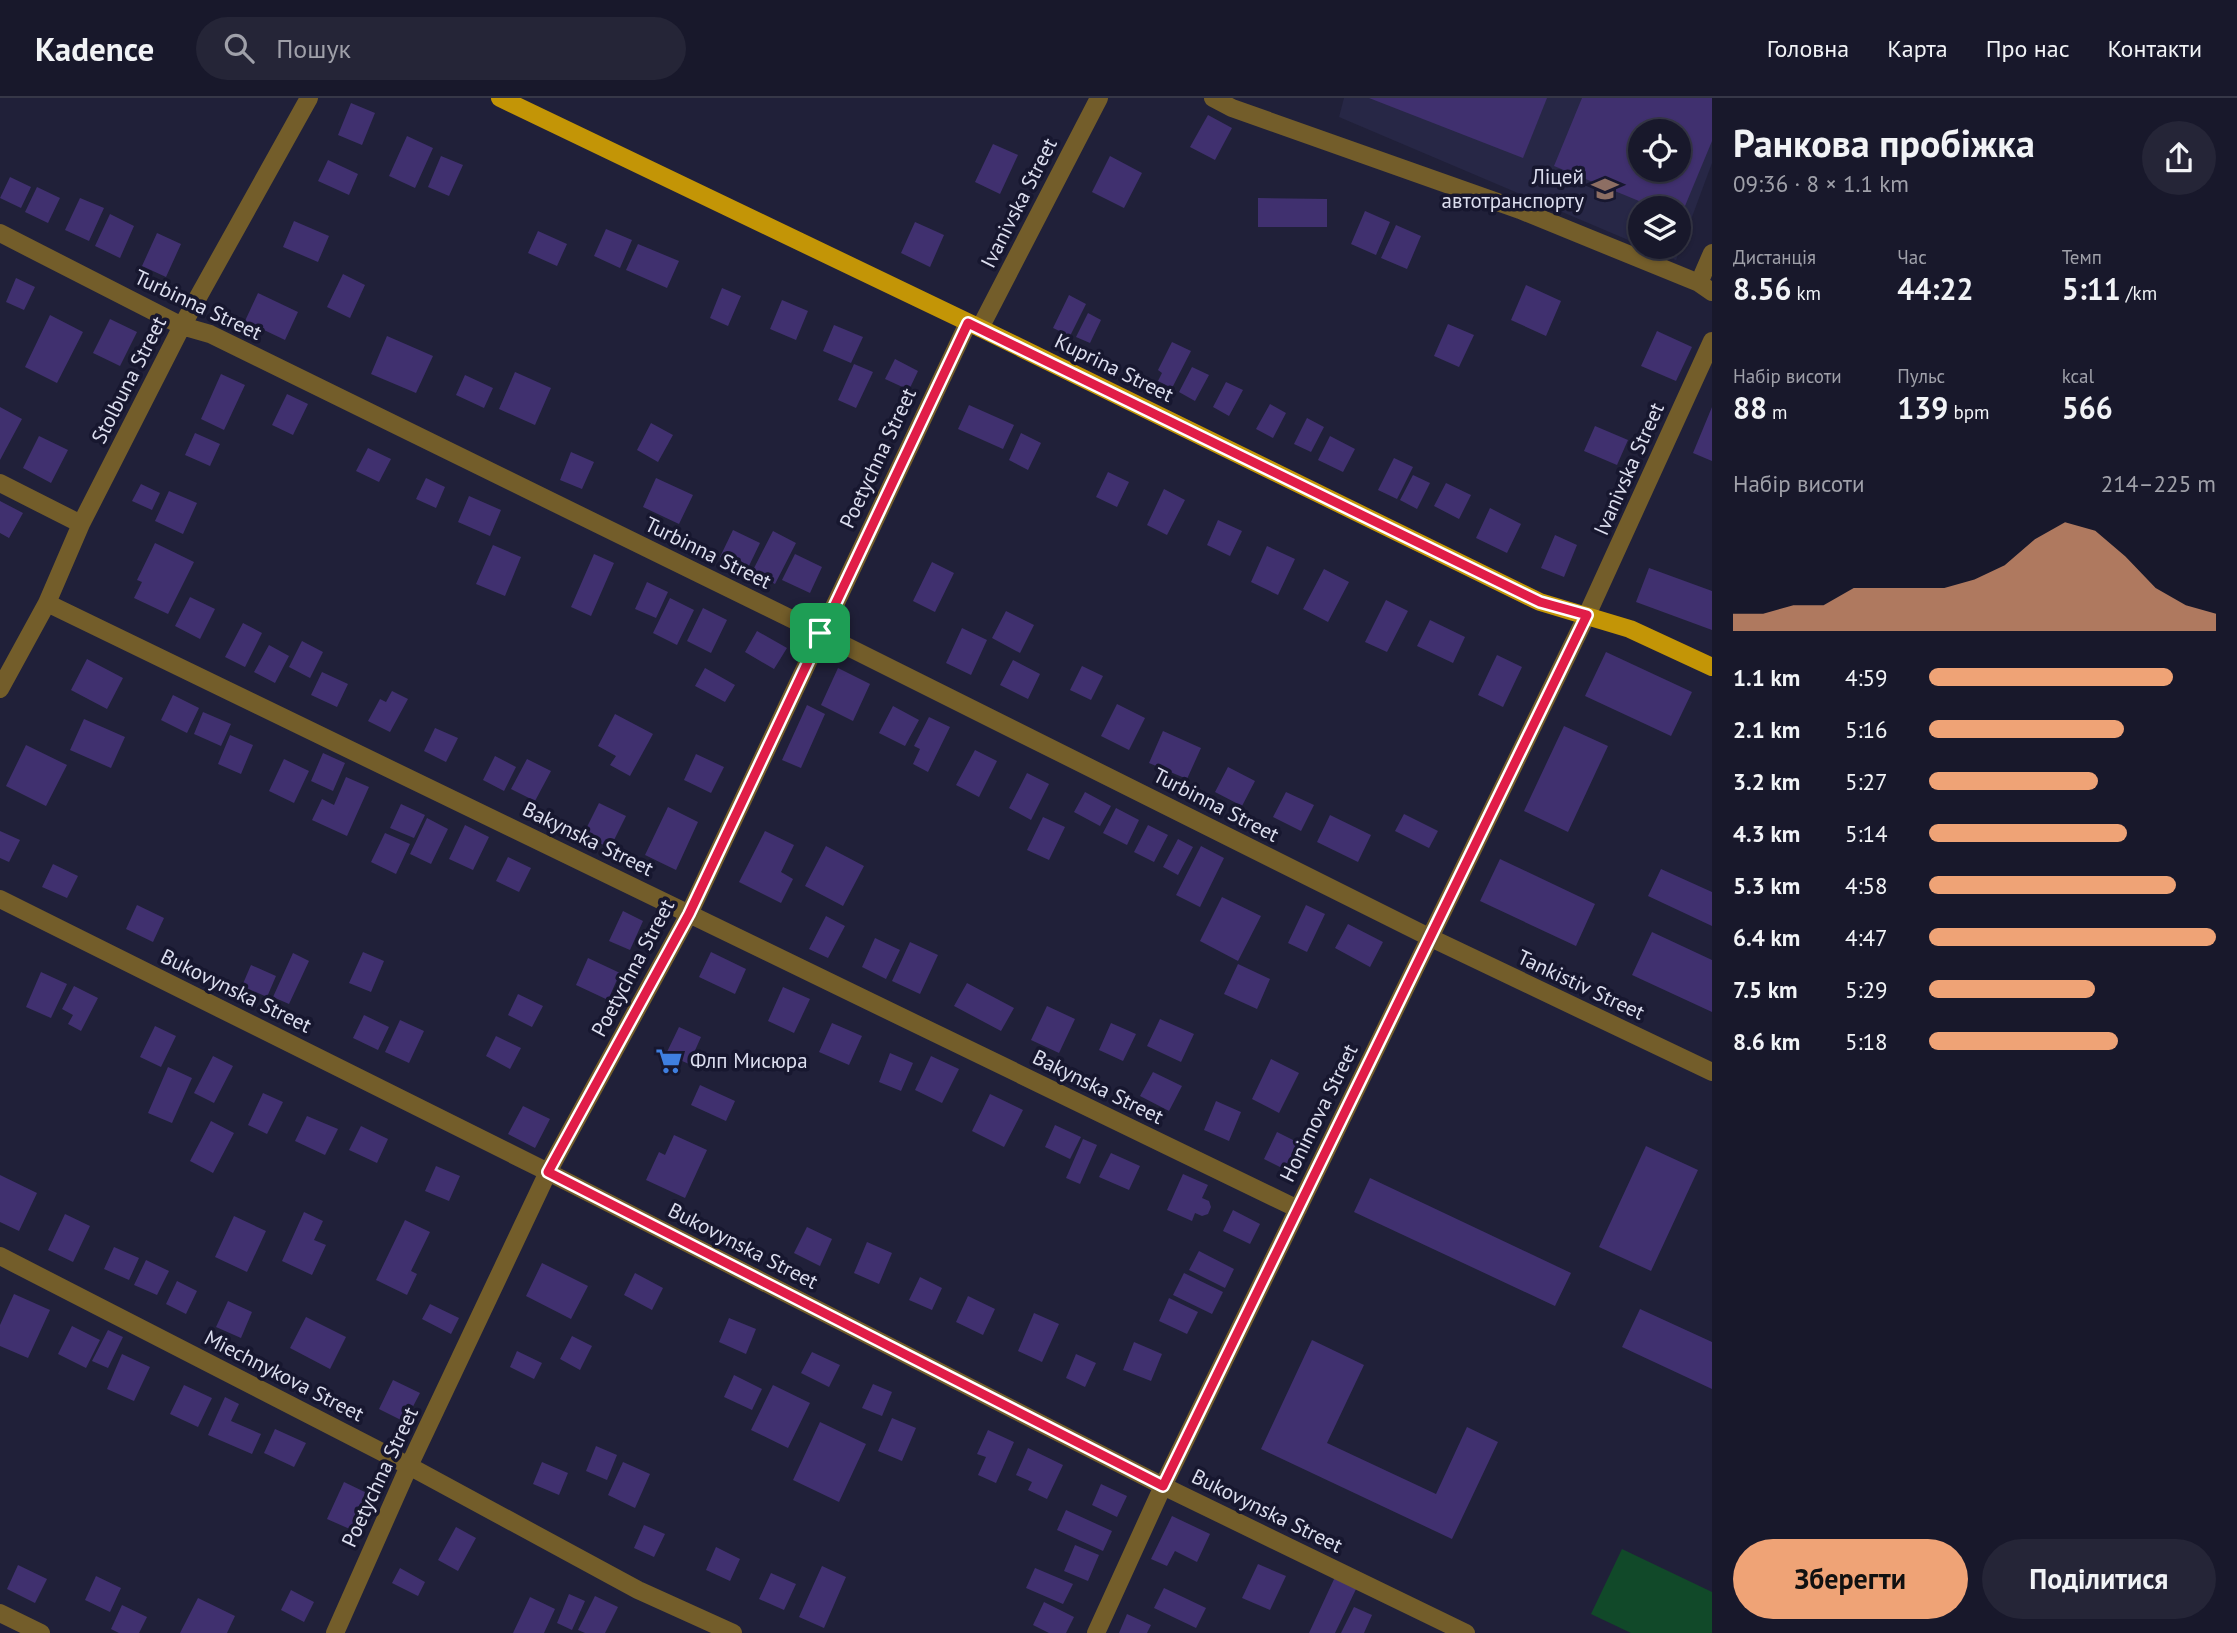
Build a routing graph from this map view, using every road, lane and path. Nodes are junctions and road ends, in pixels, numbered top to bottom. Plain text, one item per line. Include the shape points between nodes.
1 (309, 98) edge
2 (500, 98) edge
3 (1098, 98) edge
4 (1213, 98) edge
5 (0, 233) edge
6 (1712, 253) edge
7 (1706, 288) edge
8 (974, 325) junction
9 (182, 326) junction
10 (1712, 341) edge
11 (0, 483) edge
12 (81, 524) junction
13 (47, 603) junction
14 (1587, 615) junction
15 (820, 633) junction
16 (1712, 667) edge
17 (0, 688) edge
18 (0, 899) edge
19 (689, 914) junction
20 (1431, 938) junction
21 (1712, 1072) edge
22 (548, 1172) junction
23 (1297, 1209) junction
24 (0, 1255) edge
25 (410, 1466) junction
26 (1163, 1486) junction
27 (0, 1613) edge
28 (41, 1633) edge
29 (335, 1633) edge
30 (733, 1633) edge
31 (1096, 1633) edge
32 (1466, 1633) edge

1 - 9 street, Stolbuna Street
2 - 8 main road, Kuprina Street
3 - 8 street, Ivanivska Street
4 - 7 street via 1520,210
5 - 9 street, Turbinna Street
6 - 7 street
8 - 14 main road, Kuprina Street via 1540,602
8 - 15 street, Poetychna Street
9 - 12 street, Stolbuna Street
9 - 15 street, Turbinna Street via 211,334
10 - 14 street, Ivanivska Street
11 - 12 street
12 - 13 street, Stolbuna Street
13 - 17 street, Stolbuna Street
13 - 19 street, Bakynska Street
14 - 16 main road, Kuprina Street via 1630,629
14 - 20 street, Honimova Street
15 - 19 street, Poetychna Street
15 - 20 street, Turbinna Street
18 - 22 street, Bukovynska Street
19 - 22 street, Poetychna Street
19 - 23 street, Bakynska Street
20 - 21 street, Tankistiv Street
20 - 23 street, Honimova Street
22 - 25 street, Poetychna Street
22 - 26 street, Bukovynska Street
23 - 26 street, Honimova Street
24 - 25 street, Miechnykova Street
25 - 29 street, Poetychna Street
25 - 30 street, Miechnykova Street via 638,1590
26 - 31 street, Honimova Street
26 - 32 street, Bukovynska Street
27 - 28 street

